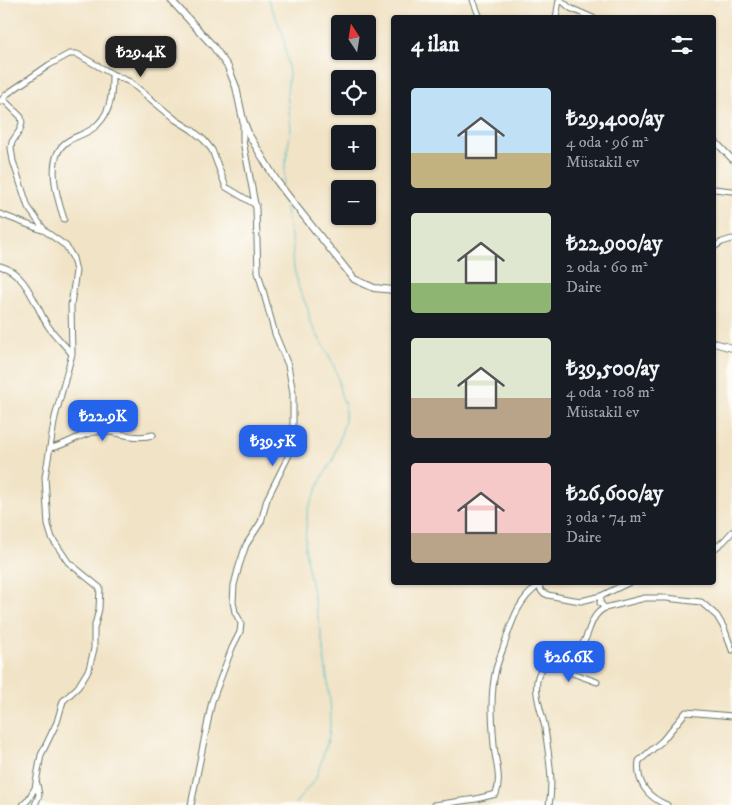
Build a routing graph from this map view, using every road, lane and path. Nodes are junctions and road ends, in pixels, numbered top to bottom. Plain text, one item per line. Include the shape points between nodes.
1 (171, 0) edge
2 (474, 0) edge
3 (560, 0) edge
4 (479, 15) edge
5 (557, 15) edge
6 (585, 15) edge
7 (112, 74) junction
8 (1, 101) edge
9 (243, 120) junction
10 (716, 142) edge
11 (732, 159) edge
12 (716, 188) edge
13 (732, 191) edge
14 (256, 205) junction
15 (0, 214) edge
16 (64, 219) dead end
17 (45, 231) junction
18 (732, 239) edge
19 (716, 246) edge
20 (0, 266) edge
21 (391, 290) edge
22 (716, 344) edge
23 (732, 348) edge
24 (72, 354) junction
25 (153, 435) dead end
26 (50, 448) junction
27 (732, 532) edge
28 (716, 547) edge
29 (537, 585) edge
30 (538, 585) edge
31 (624, 585) edge
32 (601, 596) junction
33 (605, 608) junction
34 (732, 650) edge
35 (558, 660) junction
36 (597, 682) dead end
37 (732, 716) edge
38 (37, 782) junction
39 (23, 805) edge
40 (35, 805) edge
41 (190, 805) edge
42 (434, 805) edge
43 (549, 805) edge
44 (667, 805) edge

1 - 9 main road via 228,67
2 - 4 street
3 - 5 street
3 - 6 street
7 - 8 street via 76,54 69,54
7 - 14 street via 130,82 204,140 212,150 226,188
7 - 16 street via 111,101 102,120 92,130 67,142 58,152 55,186
8 - 17 street via 21,117 20,130 12,142 13,162 28,207
9 - 14 street via 243,141
9 - 21 main road via 276,180 354,279 374,288
10 - 11 street
12 - 13 street
14 - 41 street via 258,272 275,334 288,365 293,393 290,453 239,566 233,602 241,624 240,632 212,701
15 - 17 street
17 - 24 street via 66,246 75,264 71,305
18 - 19 street
20 - 24 street via 20,279 49,327
22 - 23 main road
24 - 26 street
25 - 26 street via 140,438 95,432
26 - 38 street via 45,484 49,532 68,562 100,588 100,596 91,662 78,687 63,701 41,755
27 - 28 street
29 - 42 street via 516,612 496,670 492,706 498,769 496,794
30 - 32 street via 548,595 574,600
31 - 32 street
32 - 33 street via 600,603
33 - 34 street via 645,598 701,602 717,616
33 - 35 street via 594,616 581,647
35 - 36 street via 572,673
35 - 43 street via 541,670 537,684 550,769
37 - 44 street via 686,712 639,760 639,781
38 - 39 street
38 - 40 street via 39,795

